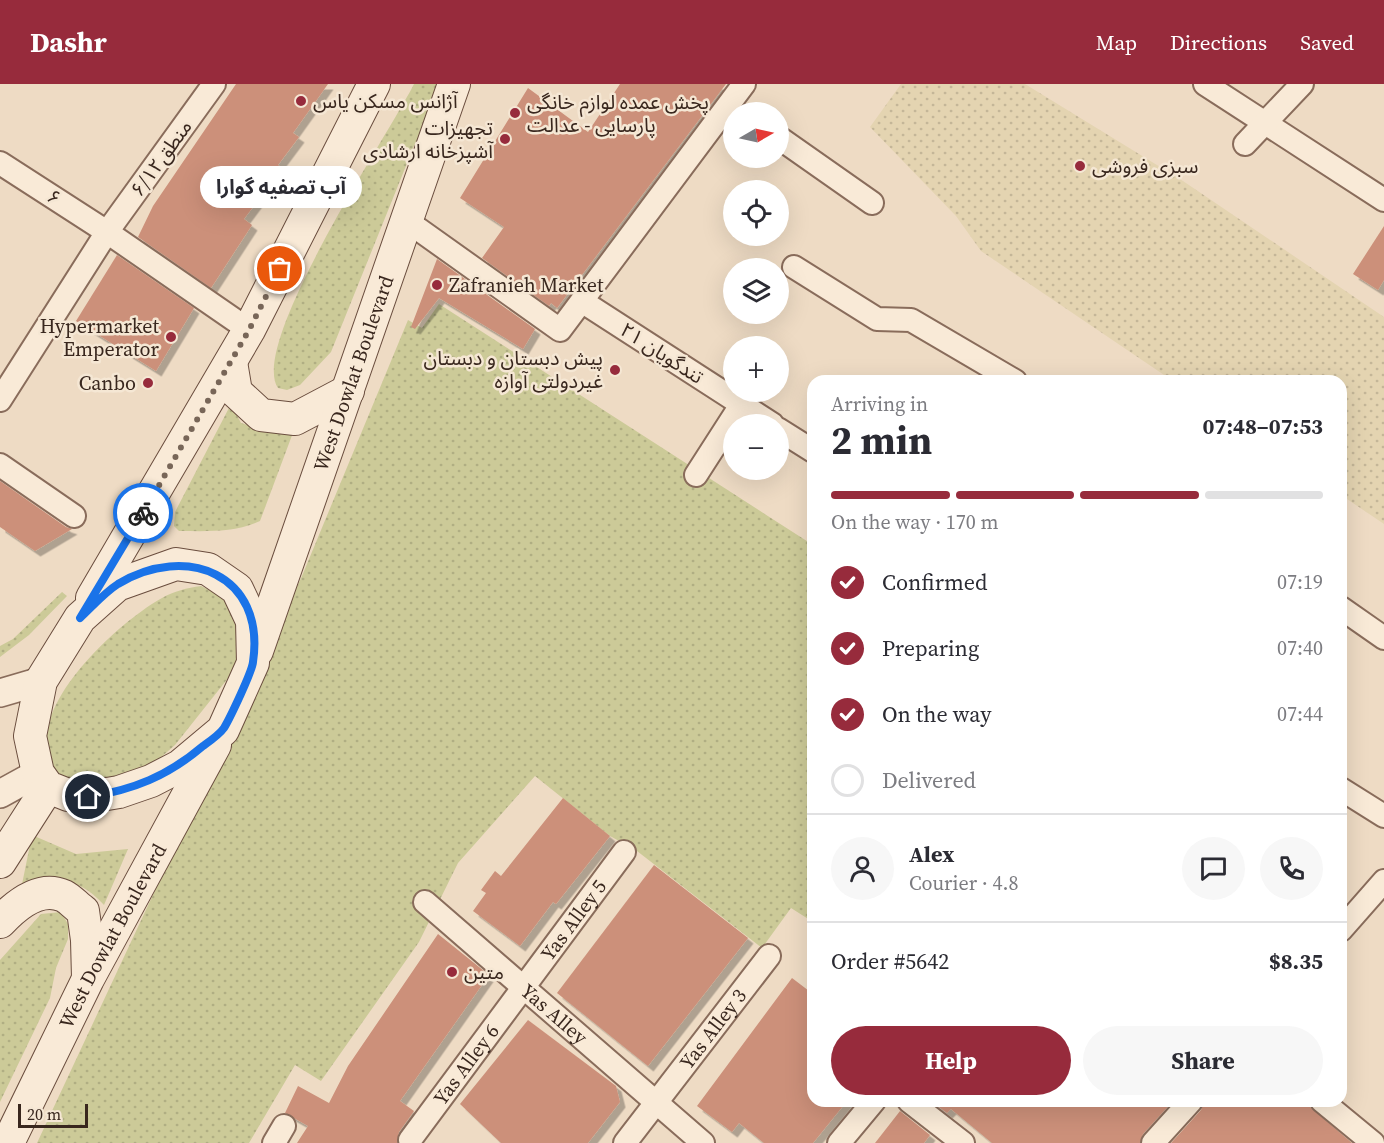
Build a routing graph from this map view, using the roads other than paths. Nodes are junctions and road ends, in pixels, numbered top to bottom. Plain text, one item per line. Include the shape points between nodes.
1 (214, 84) edge
2 (374, 84) edge
3 (454, 84) edge
4 (744, 84) edge
5 (1205, 84) edge
6 (1302, 84) edge
7 (739, 102) edge
8 (1264, 122) junction
9 (723, 126) edge
10 (1245, 144) dead end
11 (789, 145) edge
12 (3, 171) edge
13 (1384, 200) edge
14 (872, 203) dead end
15 (407, 221) junction
16 (107, 232) junction
17 (794, 267) dead end
18 (583, 302) junction
19 (249, 330) junction
20 (231, 362) junction
21 (1005, 375) edge
22 (348, 391) junction
23 (0, 400) edge
24 (741, 405) junction
25 (756, 414) edge
26 (789, 436) edge
27 (807, 447) edge
28 (0, 465) edge
29 (696, 475) dead end
30 (74, 516) dead end
31 (1347, 612) edge
32 (80, 618) junction
33 (1384, 638) edge
34 (253, 663) junction
35 (41, 681) junction
36 (0, 693) edge
37 (223, 730) junction
38 (43, 780) junction
39 (1347, 793) edge
40 (0, 794) edge
41 (1384, 816) edge
42 (624, 852) dead end
43 (0, 862) edge
44 (1384, 881) edge
45 (424, 902) dead end
46 (0, 922) edge
47 (1347, 923) edge
48 (769, 956) dead end
49 (88, 979) junction
50 (523, 987) junction
51 (656, 1102) junction
52 (869, 1107) edge
53 (915, 1107) edge
54 (1186, 1107) edge
55 (1329, 1107) edge
56 (948, 1138) edge
57 (410, 1140) dead end
58 (8, 1143) edge
59 (625, 1143) edge
60 (703, 1143) edge
61 (839, 1143) edge
62 (1153, 1143) edge
63 (1373, 1143) edge

1 - 16 street, منطق۶/۱۲
2 - 19 main road
3 - 15 main road, West Dowlat Boulevard
4 - 7 street
5 - 8 street
6 - 8 street
8 - 10 street
8 - 13 street
9 - 18 street
11 - 14 street
12 - 16 street, ۶
15 - 18 street via 560,330
15 - 22 main road, West Dowlat Boulevard
16 - 19 street, ۶
16 - 23 street, منطق۶/۱۲
17 - 21 street via 876,319 911,320
18 - 24 street, ۲۱ تندگویان
19 - 20 main road
20 - 22 main road via 236,392 261,415 295,419
20 - 32 main road
22 - 34 main road, West Dowlat Boulevard
24 - 25 street, ۲۱ تندگویان
24 - 29 street
26 - 27 street
28 - 30 street
31 - 33 street
32 - 34 main road via 117,585 140,575 176,564 208,569 237,588 252,621
32 - 35 main road
34 - 37 main road, West Dowlat Boulevard
35 - 36 street
35 - 38 main road via 30,736
37 - 38 main road via 180,766 119,792 88,797 68,795
37 - 49 main road, West Dowlat Boulevard
38 - 40 street
38 - 43 main road
39 - 41 street
42 - 50 street, Yas Alley 5
44 - 47 street
45 - 50 street, Yas Alley
46 - 49 main road via 37,894 63,895 83,911
48 - 51 street, Yas Alley 3
49 - 58 main road, West Dowlat Boulevard
50 - 51 street, Yas Alley
50 - 57 street, Yas Alley 6
51 - 59 street, Yas Alley 3
51 - 60 street, Yas Alley
52 - 61 street
53 - 56 street
54 - 62 street
55 - 63 street

